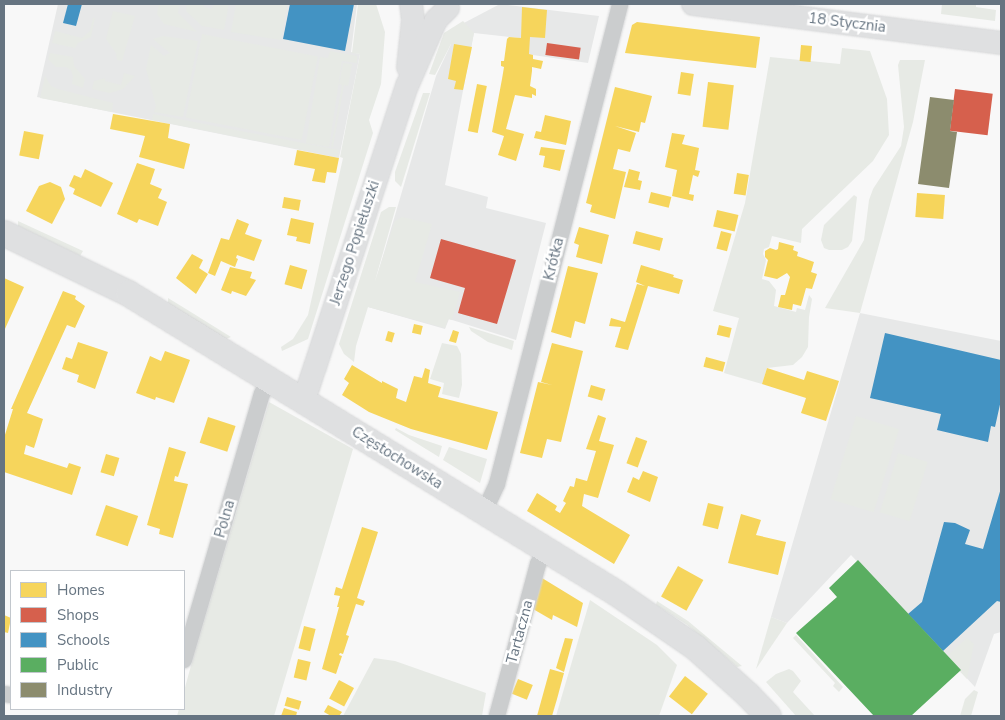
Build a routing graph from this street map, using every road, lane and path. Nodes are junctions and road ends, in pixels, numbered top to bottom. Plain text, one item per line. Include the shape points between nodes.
1 (411, 4) edge
2 (418, 4) edge
3 (620, 4) edge
4 (693, 4) edge
5 (452, 6) edge
6 (1001, 43) edge
7 (406, 86) junction
8 (4, 233) edge
9 (269, 379) junction
10 (301, 399) junction
11 (484, 512) junction
12 (545, 550) junction
13 (185, 657) edge
14 (497, 716) edge
15 (768, 716) edge

1 - 7 main road, Jerzego Popiełuszki via 413,20
2 - 5 main road via 430,9
3 - 11 street, Krótka via 497,484
4 - 6 main road, 18 Stycznia
5 - 7 main road, Jerzego Popiełuszki via 436,20
7 - 10 main road, Jerzego Popiełuszki via 308,388
8 - 9 main road, Częstochowska via 128,293
9 - 10 main road, Częstochowska
9 - 13 street, Polna
10 - 11 main road, Częstochowska
11 - 12 main road, Częstochowska
12 - 14 street, Tartaczna via 538,564
12 - 15 main road, Częstochowska via 678,634 728,675

